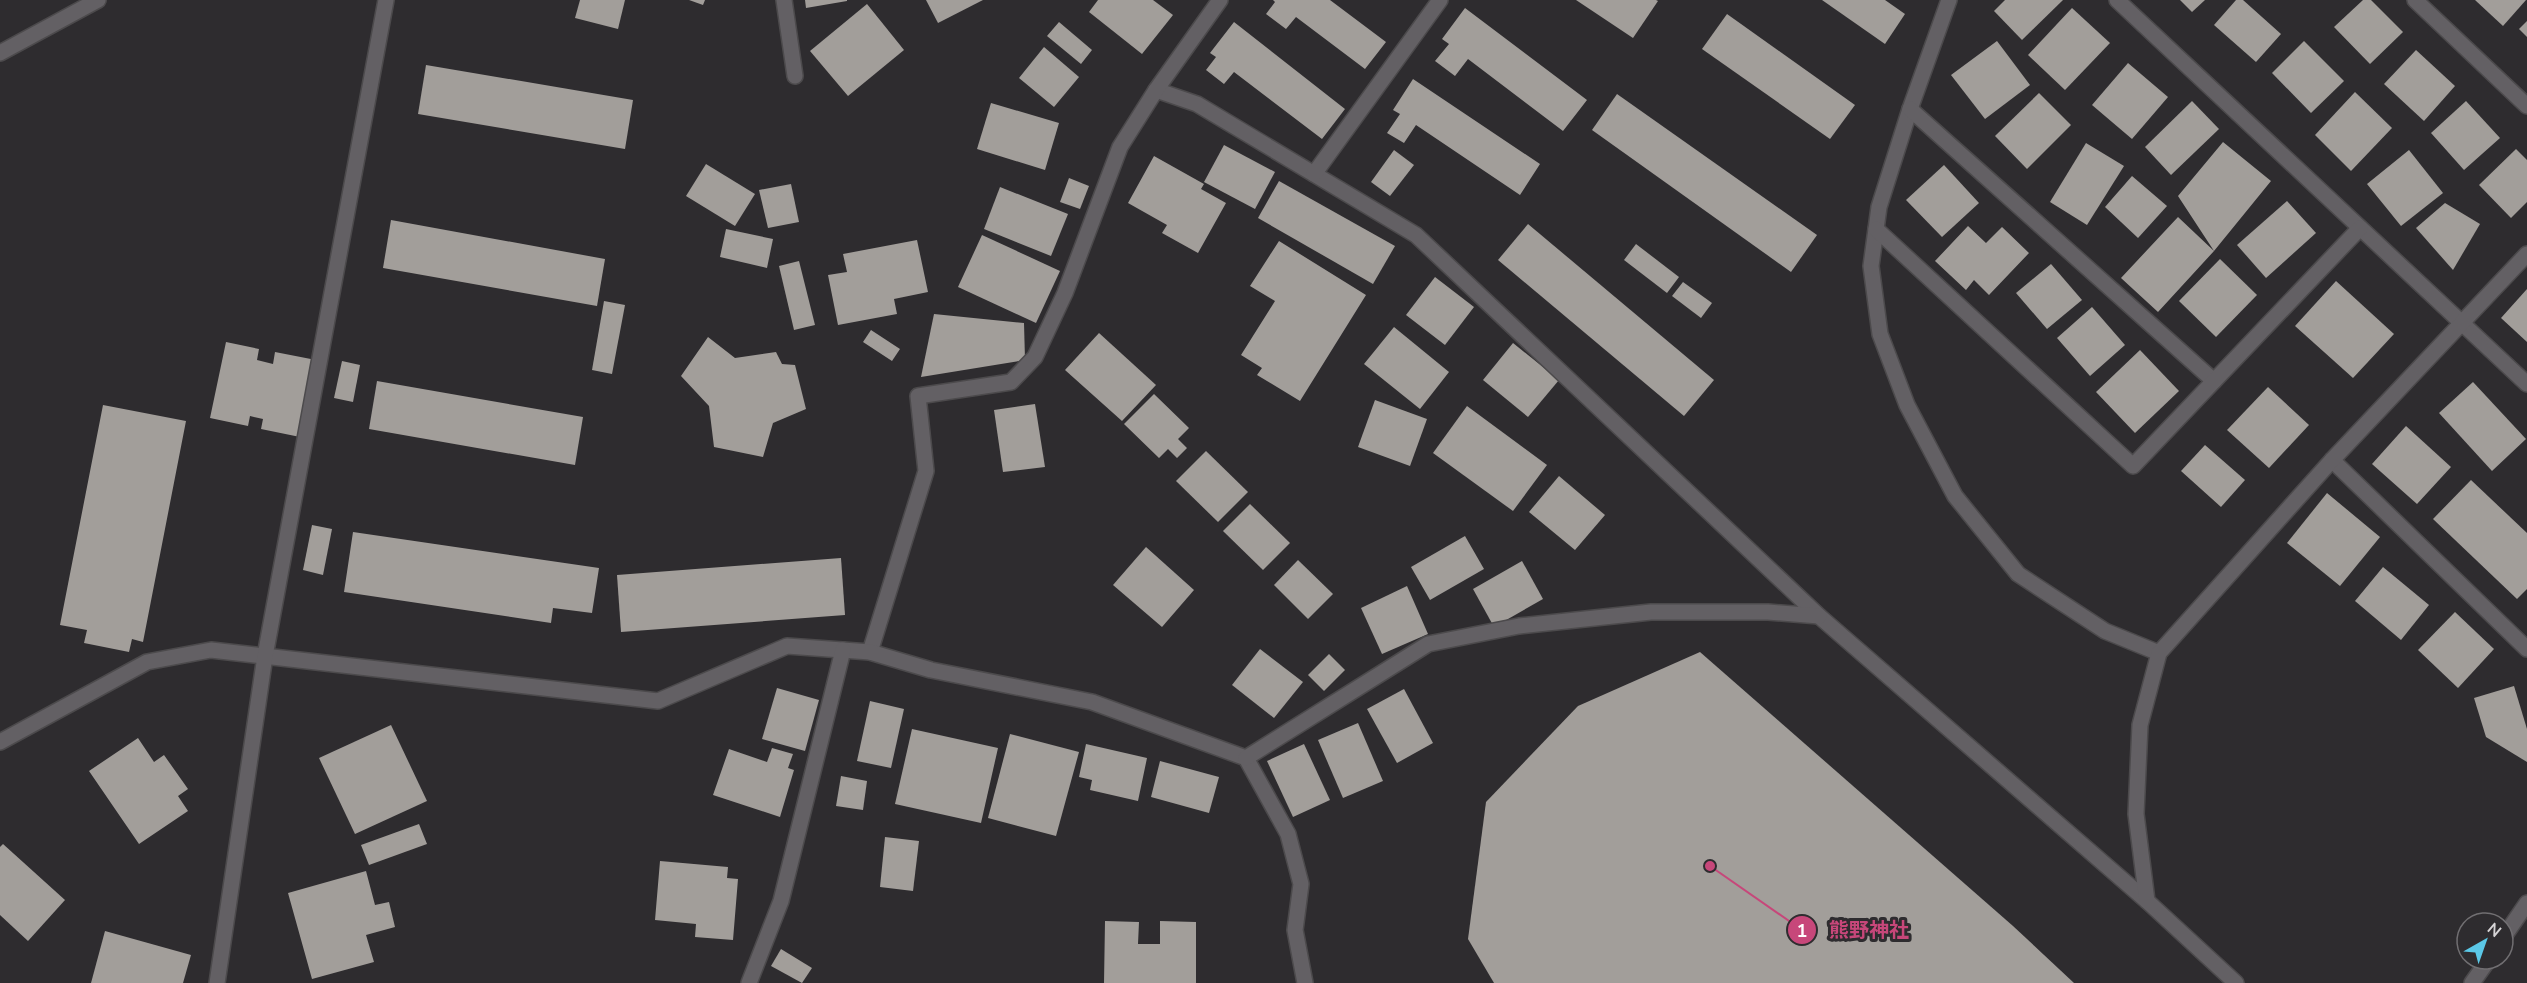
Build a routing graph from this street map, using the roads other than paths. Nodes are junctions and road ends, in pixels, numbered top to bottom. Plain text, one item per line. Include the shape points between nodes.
1 (98, 0) edge
2 (386, 0) edge
3 (784, 0) edge
4 (1220, 0) edge
5 (1440, 0) edge
6 (1949, 0) edge
7 (2117, 0) edge
8 (2415, 0) edge
9 (0, 53) edge
10 (795, 76) dead end
11 (1156, 90) junction
12 (2527, 106) edge
13 (1910, 109) junction
14 (1314, 174) junction
15 (2360, 228) junction
16 (1876, 230) junction
17 (2527, 254) edge
18 (2462, 323) junction
19 (2214, 381) junction
20 (2527, 384) edge
21 (2332, 460) junction
22 (1819, 616) junction
23 (2527, 649) edge
24 (843, 650) junction
25 (870, 652) junction
26 (2159, 653) junction
27 (265, 656) junction
28 (0, 742) edge
29 (1246, 758) junction
30 (2147, 901) junction
31 (2527, 903) edge
32 (2515, 920) edge
33 (217, 983) edge
34 (749, 983) edge
35 (1305, 983) edge
36 (2236, 983) edge

1 - 9 street
2 - 27 street
3 - 10 street
4 - 11 street
5 - 14 street
6 - 13 street
7 - 15 street
8 - 12 street
11 - 14 street via 1197,104
11 - 25 street via 1120,147 1065,293 1035,357 1011,382 918,396 926,471
13 - 16 street via 1879,207
13 - 19 street
14 - 22 street via 1416,235
15 - 18 street
15 - 19 street
16 - 19 street via 2133,466
16 - 26 street via 1871,266 1880,334 1907,405 1955,496 2019,574 2106,631
17 - 18 street
18 - 20 street
18 - 21 street
21 - 23 street
21 - 26 street
22 - 29 street via 1651,612 1518,626 1428,645
22 - 30 street
24 - 25 street
24 - 27 street via 787,646 658,701
24 - 34 street via 781,901
25 - 29 street via 931,670 1092,702
26 - 30 street via 2140,725 2136,814
27 - 28 street via 211,650 147,662
27 - 33 street
29 - 35 street via 1288,834 1301,884 1294,930
30 - 36 street
31 - 32 street

